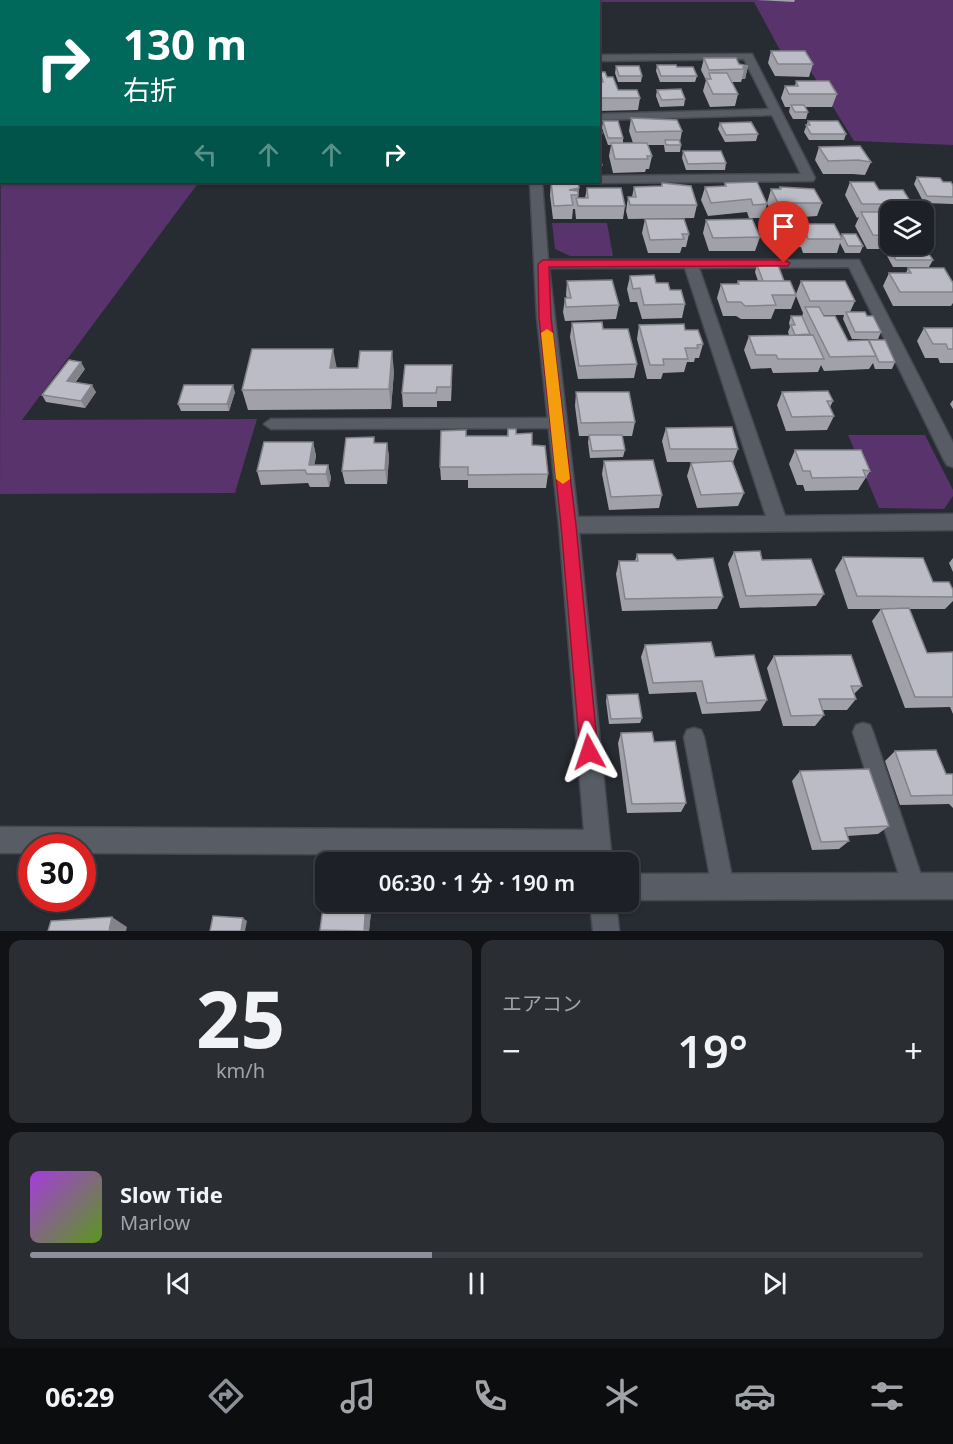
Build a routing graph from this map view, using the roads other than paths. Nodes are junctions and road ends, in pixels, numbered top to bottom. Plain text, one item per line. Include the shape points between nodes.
1 (600, 58) edge
2 (775, 112) junction
3 (600, 117) edge
4 (600, 180) edge
5 (536, 183) edge
6 (543, 264) junction
7 (692, 264) junction
8 (557, 423) junction
9 (272, 424) dead end
10 (953, 460) edge
11 (953, 522) edge
12 (778, 524) junction
13 (569, 525) junction
14 (863, 732) dead end
15 (694, 737) dead end
16 (0, 840) edge
17 (552, 852) edge
18 (598, 852) edge
19 (914, 886) junction
20 (953, 886) edge
21 (639, 887) edge
22 (723, 887) junction
23 (604, 912) edge
24 (606, 931) edge

1 - 2 street via 748,56
2 - 3 street
2 - 4 street via 809,178
5 - 6 street
6 - 7 street
6 - 8 street
7 - 10 street via 854,263
7 - 12 street
8 - 9 lane
8 - 13 street
11 - 12 street
12 - 13 street
13 - 18 street
14 - 19 lane
15 - 22 lane
16 - 17 street
19 - 20 street
19 - 22 street
21 - 22 street
23 - 24 street

